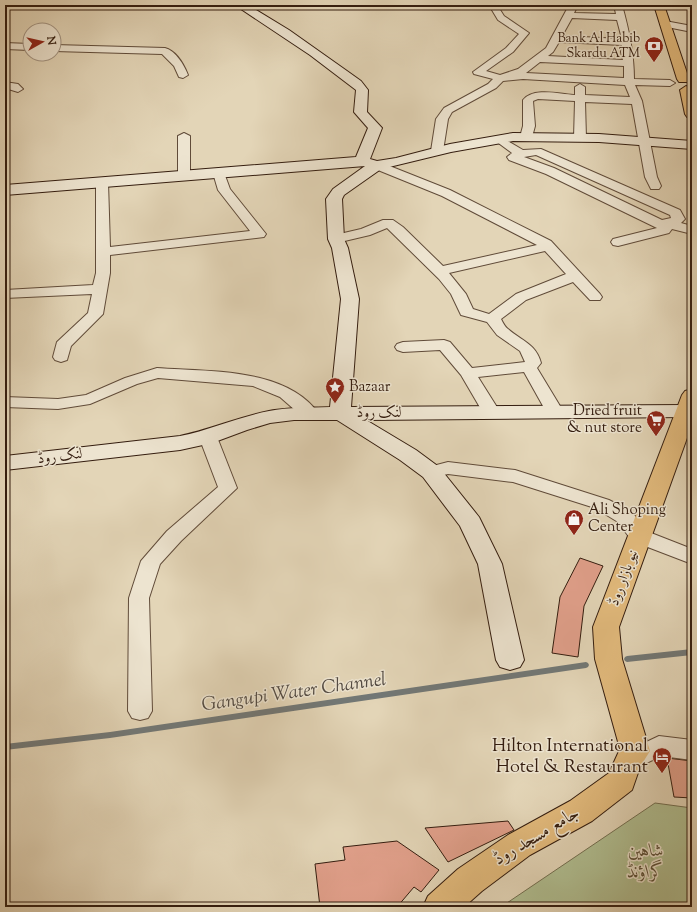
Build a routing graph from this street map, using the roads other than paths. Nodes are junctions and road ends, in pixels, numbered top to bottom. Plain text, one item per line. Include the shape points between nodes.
1 (240, 5) edge
2 (493, 5) edge
3 (541, 5) edge
4 (659, 5) edge
5 (572, 9) edge
6 (619, 11) edge
7 (665, 24) junction
8 (692, 29) edge
9 (554, 43) junction
10 (5, 46) edge
11 (22, 47) edge
12 (62, 48) edge
13 (621, 50) junction
14 (538, 59) junction
15 (629, 63) junction
16 (183, 75) dead end
17 (500, 78) junction
18 (581, 80) junction
19 (629, 82) junction
20 (670, 83) joint
21 (5, 85) edge
22 (688, 85) edge
23 (18, 89) dead end
24 (579, 98) junction
25 (637, 101) junction
26 (692, 114) edge
27 (184, 136) dead end
28 (526, 137) junction
29 (580, 138) junction
30 (498, 139) junction
31 (644, 142) junction
32 (692, 145) edge
33 (437, 151) junction
34 (521, 154) junction
35 (369, 163) junction
36 (219, 173) junction
37 (184, 176) junction
38 (102, 182) junction
39 (655, 186) dead end
40 (5, 190) edge
41 (666, 224) junction
42 (692, 230) edge
43 (336, 239) junction
44 (618, 242) dead end
45 (548, 246) junction
46 (103, 252) junction
47 (439, 271) junction
48 (576, 276) junction
49 (100, 289) junction
50 (5, 294) edge
51 (595, 297) dead end
52 (492, 319) junction
53 (403, 346) dead end
54 (61, 357) dead end
55 (529, 367) junction
56 (468, 373) junction
57 (5, 402) edge
58 (689, 403) edge
59 (491, 412) junction
60 (554, 412) junction
61 (340, 413) junction
62 (310, 414) junction
63 (208, 436) junction
64 (5, 463) edge
65 (431, 472) junction
66 (639, 536) junction
67 (692, 557) edge
68 (510, 660) dead end
69 (140, 711) dead end
70 (692, 750) edge
71 (627, 763) junction
72 (440, 907) edge

1 - 35 main road via 280,28 362,90 360,114 375,128
2 - 17 street via 496,14 524,33 511,50 478,72
3 - 5 street
4 - 7 highway
5 - 6 street
5 - 9 street via 565,29
6 - 13 street
7 - 8 street
7 - 22 highway
9 - 13 street
9 - 13 street
9 - 14 street
10 - 11 street
12 - 16 street via 165,51 179,65
13 - 15 street
14 - 15 street
14 - 17 street via 522,71
15 - 19 street
17 - 18 street via 523,76
17 - 33 street via 492,86 448,110 442,119
18 - 19 street
18 - 24 street
19 - 20 street
19 - 25 street
20 - 22 highway via 673,86
21 - 23 street
22 - 26 highway
24 - 25 street
24 - 28 street via 536,96 528,100 529,126
24 - 29 street
25 - 31 street
27 - 37 street
28 - 29 main road
28 - 30 main road
29 - 31 main road
30 - 33 main road
30 - 34 street
31 - 32 main road
31 - 39 street
33 - 35 main road
34 - 41 street via 513,157 550,171
34 - 41 street via 537,151 676,213 678,219
35 - 36 main road
35 - 43 main road via 338,192 334,199
35 - 45 street via 446,193
36 - 37 main road
36 - 46 street via 224,190 259,234
37 - 38 main road
38 - 40 main road
38 - 46 street
41 - 42 street
41 - 44 street via 664,230
43 - 47 street via 388,223 401,232
43 - 61 main road via 350,299
45 - 47 street
45 - 48 street
46 - 49 street
47 - 52 street via 464,304 466,312
48 - 51 street
48 - 52 street via 507,304
49 - 50 street
49 - 54 street via 96,314 63,345
52 - 55 street via 502,332 528,350 532,356
53 - 56 street via 444,345
55 - 56 street
55 - 60 street
56 - 59 street
57 - 62 street via 58,404 90,399 157,373 256,381 286,393
58 - 60 main road, لنک روڈ
58 - 66 highway, نیو بازار روڈ
59 - 60 main road, لنک روڈ
59 - 61 main road, لنک روڈ
61 - 62 main road, لنک روڈ
61 - 65 main road
62 - 63 main road, لنک روڈ via 269,417
63 - 64 main road, لنک روڈ via 180,443
63 - 69 street via 228,488 174,536 151,561 139,598
65 - 66 street via 448,468 515,476 602,504 625,517
65 - 68 main road via 471,522 490,564
66 - 67 street
66 - 71 highway, نیو بازار روڈ via 606,626 605,643 607,660 632,730 636,751
70 - 71 street via 659,746
71 - 72 highway, جامع مسجد روڈ via 621,781 581,811 519,845 470,880

